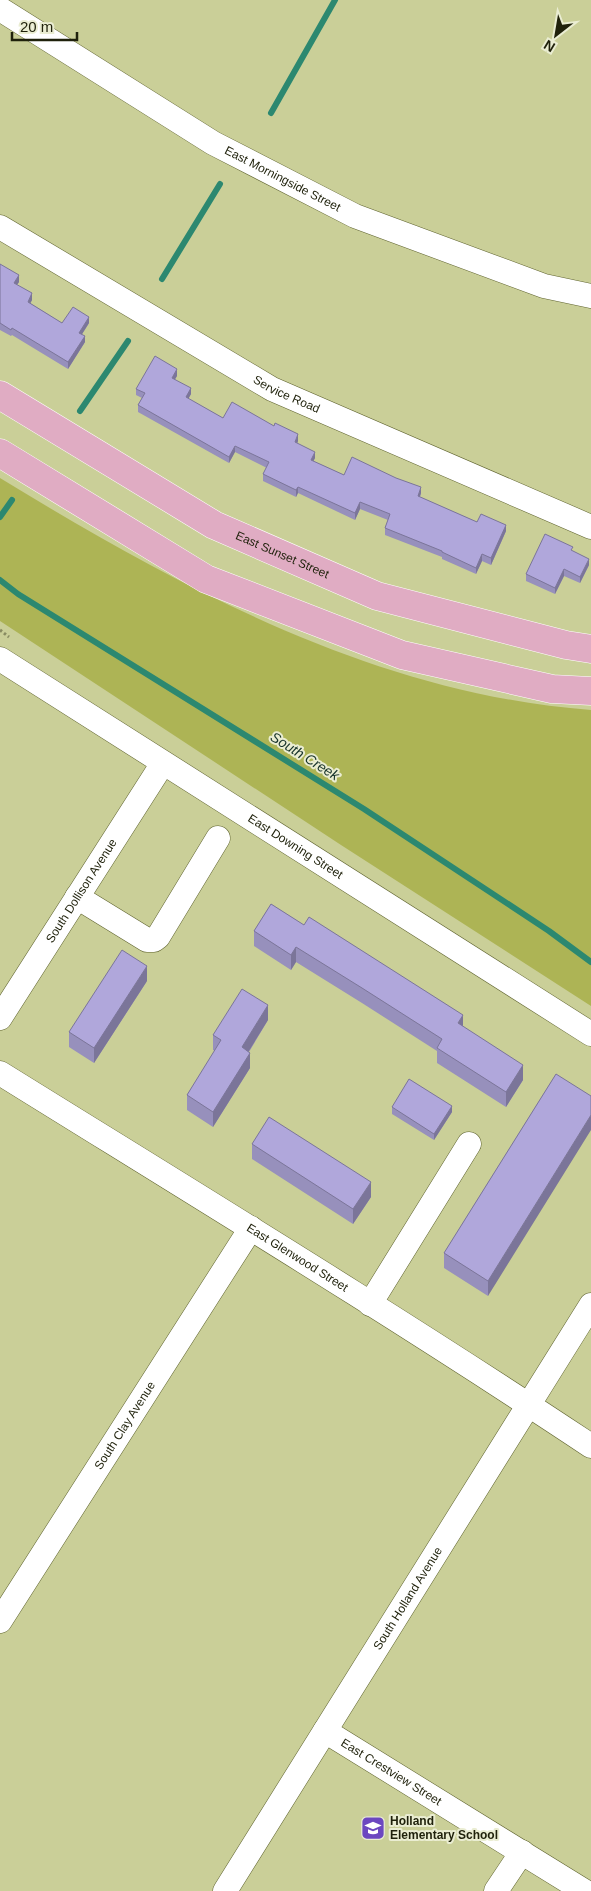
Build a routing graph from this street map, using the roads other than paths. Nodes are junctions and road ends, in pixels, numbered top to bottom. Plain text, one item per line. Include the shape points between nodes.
1 (3, 9) edge
2 (0, 227) edge
3 (591, 296) edge
4 (0, 395) edge
5 (0, 453) edge
6 (591, 527) edge
7 (591, 649) edge
8 (0, 659) edge
9 (591, 692) edge
10 (163, 763) junction
11 (218, 838) dead end
12 (77, 897) junction
13 (0, 1018) edge
14 (591, 1034) edge
15 (0, 1073) edge
16 (469, 1144) dead end
17 (251, 1228) junction
18 (370, 1304) junction
19 (591, 1305) edge
20 (528, 1404) junction
21 (591, 1446) edge
22 (0, 1621) edge
23 (325, 1731) junction
24 (522, 1852) junction
25 (234, 1888) edge
26 (496, 1891) edge
27 (584, 1891) edge

1 - 3 street, East Morningside Street via 213,142 355,216 544,286
2 - 6 street, Service Road via 272,390
4 - 7 main road, East Sunset Street via 214,525 377,596
5 - 9 main road via 206,579 402,654 552,688
8 - 10 street, East Downing Street
10 - 12 street, South Dollison Avenue
10 - 14 street, East Downing Street
11 - 12 street via 154,940 147,940
12 - 13 street, South Dollison Avenue
15 - 17 street, East Glenwood Street
16 - 18 street
17 - 18 street, East Glenwood Street
17 - 22 street, South Clay Avenue
18 - 20 street, East Glenwood Street
19 - 20 street, South Holland Avenue
20 - 21 street, East Glenwood Street
20 - 23 street, South Holland Avenue
23 - 24 street, East Crestview Street
23 - 25 street, South Holland Avenue
24 - 26 street
24 - 27 street, East Crestview Street

